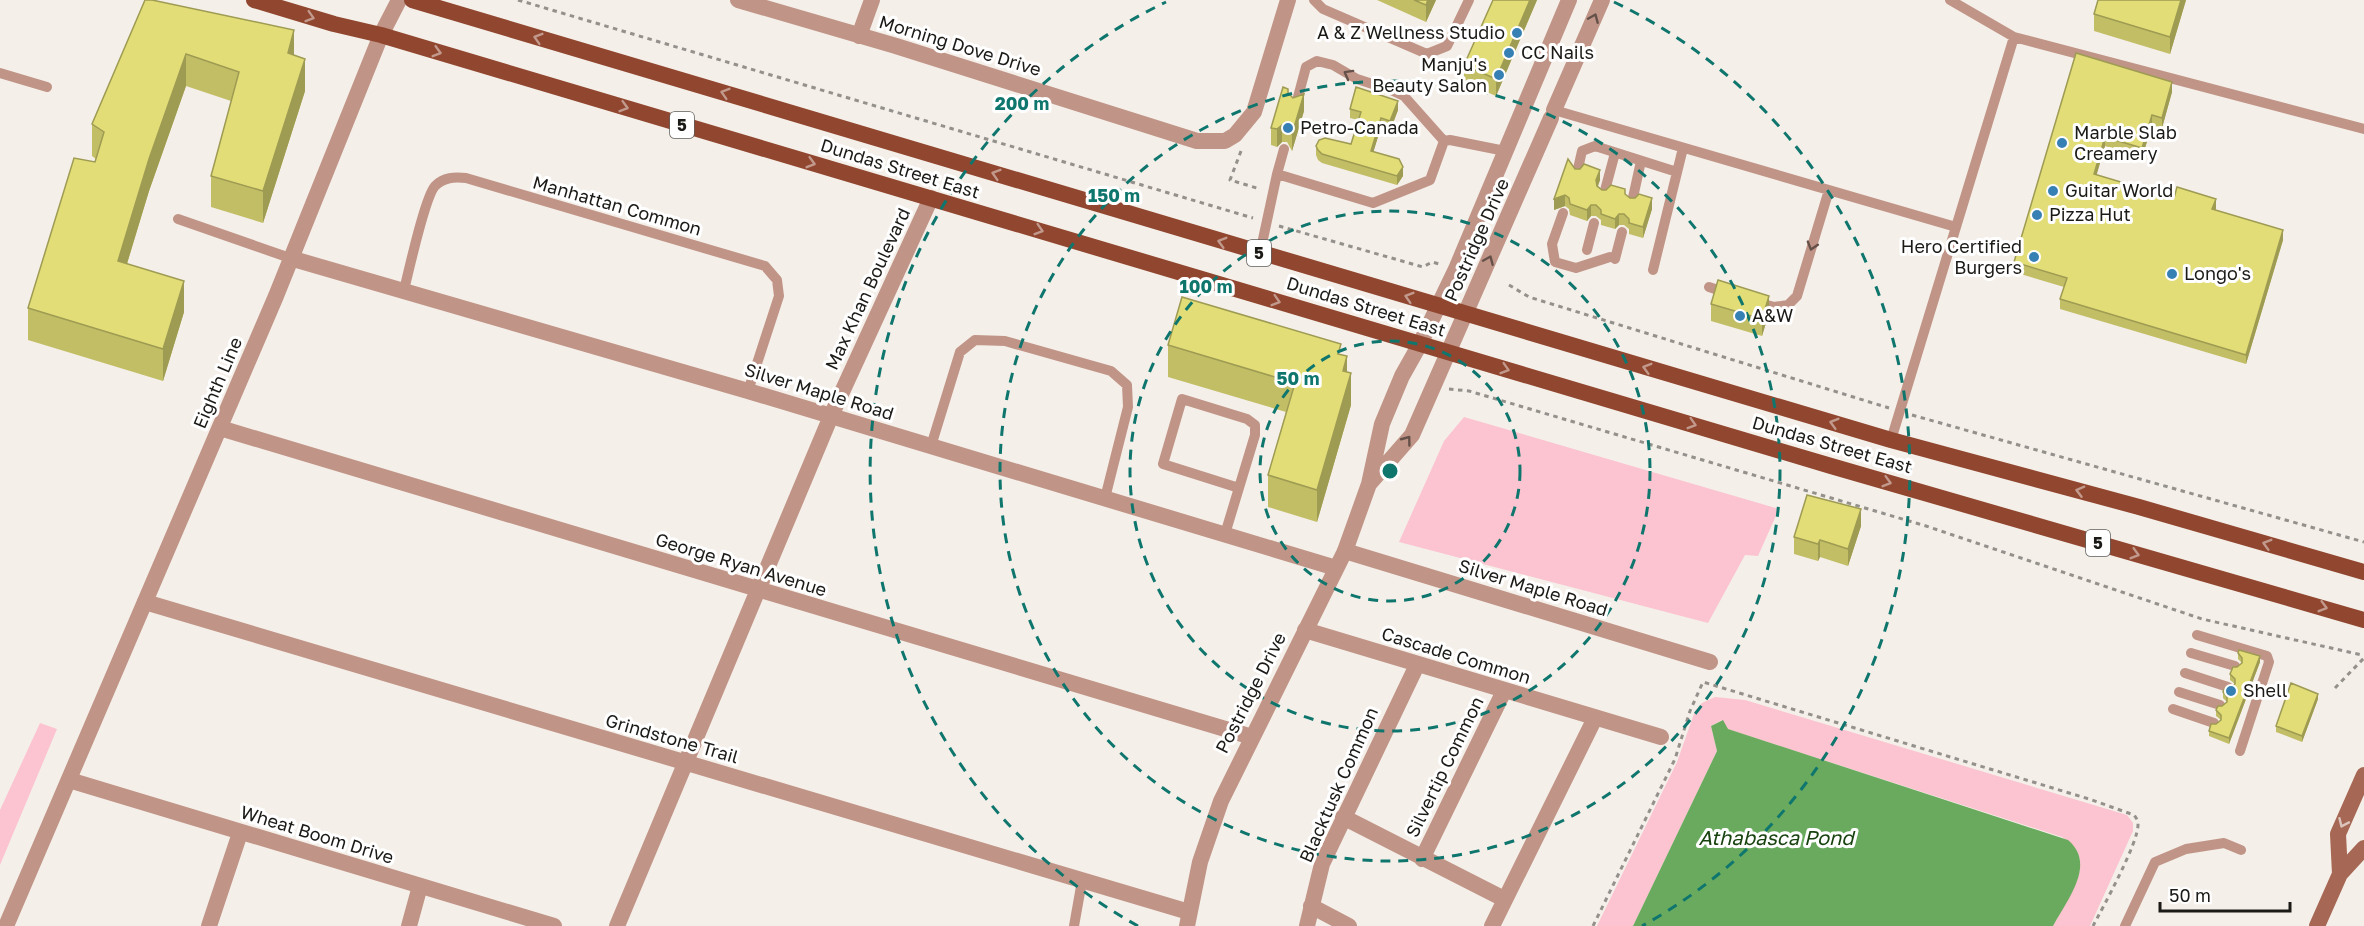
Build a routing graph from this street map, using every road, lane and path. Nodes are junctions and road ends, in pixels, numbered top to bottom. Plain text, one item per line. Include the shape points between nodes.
1 (254, 0) edge
2 (399, 0) edge
3 (412, 0) edge
4 (518, 0) edge
5 (738, 0) edge
6 (872, 0) edge
7 (1288, 0) edge
8 (1314, 0) edge
9 (1468, 0) edge
10 (1569, 0) edge
11 (1602, 0) edge
12 (1950, 0) edge
13 (381, 35) junction
14 (859, 36) junction
15 (2014, 37) junction
16 (0, 73) edge
17 (47, 87) dead end
18 (1295, 108) edge
19 (1553, 114) junction
20 (2364, 129) edge
21 (1235, 135) junction
22 (1444, 141) junction
23 (1683, 148) junction
24 (1284, 149) dead end
25 (1505, 151) junction
26 (1615, 153) junction
27 (1641, 161) junction
28 (1677, 172) junction
29 (1577, 173) edge
30 (1277, 174) junction
31 (1829, 190) junction
32 (1273, 194) junction
33 (1604, 194) edge
34 (931, 198) junction
35 (1632, 202) edge
36 (1563, 213) dead end
37 (178, 219) dead end
38 (1267, 222) junction
39 (1594, 223) dead end
40 (1956, 227) junction
41 (1622, 232) dead end
42 (1587, 250) dead end
43 (1260, 253) junction
44 (290, 258) junction
45 (1441, 265) dead end
46 (1653, 270) dead end
47 (1509, 285) dead end
48 (1709, 287) dead end
49 (404, 290) junction
50 (1437, 306) junction
51 (1466, 314) junction
52 (1420, 344) junction
53 (1449, 352) junction
54 (1446, 389) dead end
55 (748, 391) junction
56 (1899, 412) junction
57 (831, 416) junction
58 (220, 428) junction
59 (1891, 440) junction
60 (931, 446) junction
61 (1370, 484) junction
62 (1239, 489) junction
63 (1105, 498) junction
64 (1225, 534) junction
65 (2364, 542) edge
66 (1345, 551) junction
67 (1336, 568) junction
68 (2364, 572) edge
69 (758, 590) junction
70 (145, 602) junction
71 (2364, 620) edge
72 (1305, 630) junction
73 (2197, 635) dead end
74 (2191, 653) dead end
75 (2363, 657) edge
76 (1710, 662) dead end
77 (1417, 665) junction
78 (2235, 666) edge
79 (2185, 672) dead end
80 (2228, 687) edge
81 (2335, 688) dead end
82 (1504, 691) junction
83 (2179, 692) dead end
84 (2220, 705) edge
85 (2173, 710) dead end
86 (2241, 712) edge
87 (2252, 717) junction
88 (1595, 718) junction
89 (2214, 723) edge
90 (2234, 729) edge
91 (2247, 734) junction
92 (1252, 737) junction
93 (1661, 737) dead end
94 (2240, 751) dead end
95 (685, 763) junction
96 (2364, 775) edge
97 (69, 780) junction
98 (1342, 817) junction
99 (240, 833) junction
100 (2364, 848) edge
101 (2241, 850) dead end
102 (1422, 859) junction
103 (2340, 874) junction
104 (1082, 881) junction
105 (420, 886) junction
106 (1504, 899) junction
107 (1311, 906) junction
108 (1188, 919) edge
109 (6, 926) edge
110 (209, 926) edge
111 (409, 926) edge
112 (554, 926) edge
113 (617, 926) edge
114 (1074, 926) edge
115 (1307, 926) edge
116 (1349, 926) edge
117 (1492, 926) edge
118 (1593, 926) edge
119 (2093, 926) edge
120 (2125, 926) edge
121 (2317, 926) edge

1 -> 13 main road, Dundas Street East / 5
2 - 13 street, Eighth Line
43 -> 3 main road, Dundas Street East / 5
4 - 38 path
5 - 14 street, Morning Dove Drive
6 - 14 street
7 - 21 street via 1254,111
8 - 9 lane via 1323,9 1427,54 1447,46
10 - 25 street, Postridge Drive
19 -> 11 street, Postridge Drive
12 - 15 lane
13 -> 34 main road, Dundas Street East / 5
13 - 44 street, Eighth Line
14 - 21 street, Morning Dove Drive via 1197,141 1225,141
15 - 20 lane
15 - 40 lane
16 - 17 lane
22 -> 18 lane via 1404,96 1317,61 1306,67
19 - 23 lane
51 -> 19 street, Postridge Drive
21 - 32 path via 1243,144 1230,180
22 - 25 lane
22 - 30 lane via 1430,180 1373,203
23 - 28 lane
23 - 31 lane
24 - 30 lane
25 - 50 street, Postridge Drive
26 - 27 lane
26 - 29 lane via 1595,146 1582,151
26 - 33 lane
27 - 28 lane
27 - 35 lane
28 - 46 lane
30 - 32 lane
31 - 40 lane
31 -> 48 lane via 1797,296 1788,305 1774,307
32 - 38 lane
34 -> 52 main road, Dundas Street East / 5
34 - 57 street, Max Khan Boulevard
36 - 41 lane via 1552,244 1555,262 1576,268 1613,258
37 - 44 lane
38 - 43 lane
38 - 45 path via 1416,267 1432,262
39 - 42 lane
40 - 56 lane
50 -> 43 main road, Dundas Street East / 5
44 - 49 street, Silver Maple Road
44 - 58 street, Eighth Line
47 - 56 path via 1528,297
49 - 55 street, Silver Maple Road
49 - 55 lane, Manhattan Common via 430,194 443,180 466,178 765,266 772,272 779,296
50 - 51 main road, Dundas Street East / 5
50 - 52 street, Postridge Drive
51 - 53 street, Postridge Drive
59 -> 51 main road, Dundas Street East / 5
52 - 53 main road, Dundas Street East / 5
52 - 61 street, Postridge Drive via 1382,424
61 -> 53 street, Postridge Drive via 1412,435
53 -> 71 main road, Dundas Street East / 5
54 - 75 path via 1469,391 1926,526 2202,619
55 - 57 street, Silver Maple Road
56 - 59 lane
56 - 65 path
57 - 60 street, Silver Maple Road
57 - 69 street, Max Khan Boulevard
58 - 69 street, George Ryan Avenue
58 - 70 street, Eighth Line
68 -> 59 main road, Dundas Street East / 5
60 - 63 street, Silver Maple Road
60 - 63 lane via 960,352 975,340 1005,341 1111,371 1127,385 1128,407
61 - 66 street, Postridge Drive
62 - 62 lane via 1255,425 1182,399 1164,464
62 - 64 lane
63 - 64 street, Silver Maple Road
64 - 67 street, Silver Maple Road
66 - 67 street, Postridge Drive
66 - 76 street, Silver Maple Road
67 - 72 street, Postridge Drive
69 - 92 street, George Ryan Avenue
69 - 95 street, Max Khan Boulevard
70 - 95 street, Grindstone Trail
70 - 97 street, Eighth Line
72 - 77 street, Cascade Common
72 - 92 street, Postridge Drive
73 - 87 lane via 2267,657 2269,662 2253,695
74 - 78 lane
75 - 81 path
77 - 82 street, Cascade Common
77 - 98 street, Blacktusk Common
79 - 80 lane
82 - 88 street, Cascade Common
82 - 102 street, Silvertip Common
83 - 84 lane
85 - 89 lane
86 - 87 lane
87 - 91 lane
88 - 93 street, Cascade Common
88 - 106 street
90 - 91 lane
91 - 94 lane
92 - 108 street, Postridge Drive via 1211,829
95 - 104 street, Grindstone Trail
95 - 113 street, Max Khan Boulevard
96 -> 103 main road via 2338,834
97 - 99 street, Wheat Boom Drive
97 - 109 street, Eighth Line
98 - 102 street
98 - 107 street, Blacktusk Common via 1322,864
99 - 105 street, Wheat Boom Drive
99 - 110 street
100 - 103 main road
101 - 120 lane via 2224,843 2186,849 2156,862
102 - 106 street
103 - 121 main road
104 - 108 street, Grindstone Trail
104 - 114 lane
105 - 111 street
105 - 112 street, Wheat Boom Drive
106 - 117 street
107 - 115 street, Blacktusk Common
107 - 116 street
118 - 119 path via 1675,759 1703,682 2134,815 2138,824 2133,843

